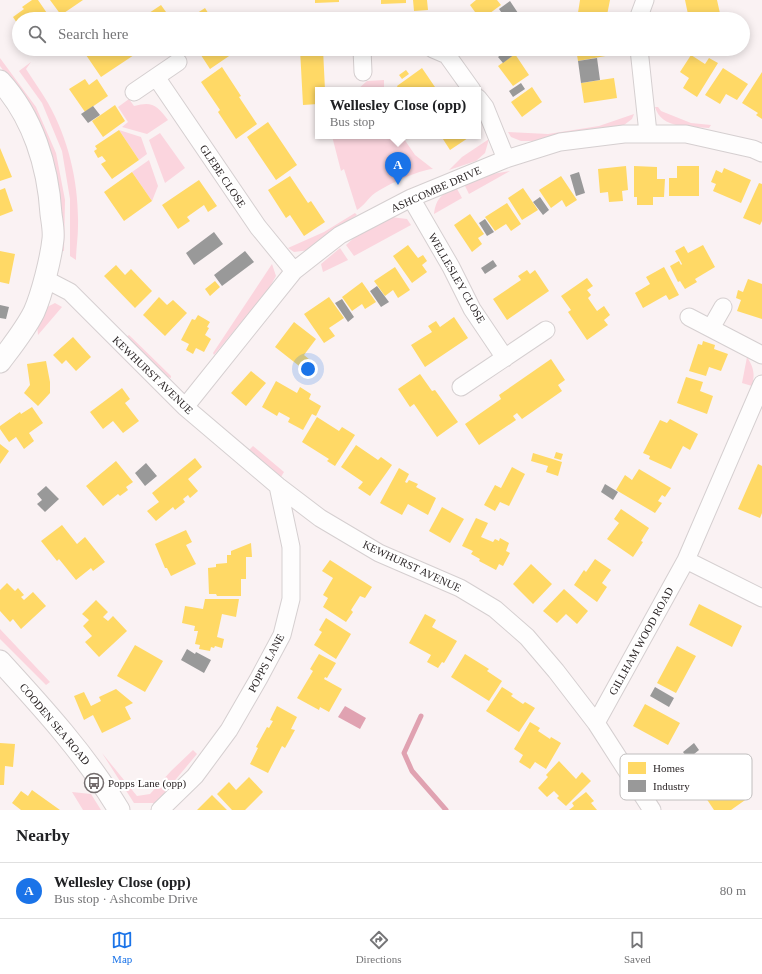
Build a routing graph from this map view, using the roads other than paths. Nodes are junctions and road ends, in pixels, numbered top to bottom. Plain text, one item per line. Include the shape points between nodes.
1 (645, 0) edge
2 (641, 12) edge
3 (362, 56) edge
4 (448, 56) edge
5 (640, 56) edge
6 (178, 62) dead end
7 (363, 72) dead end
8 (156, 77) junction
9 (0, 81) edge
10 (470, 87) edge
11 (134, 92) dead end
12 (481, 102) edge
13 (648, 133) junction
14 (762, 153) edge
15 (506, 158) junction
16 (411, 198) junction
17 (294, 271) junction
18 (45, 279) junction
19 (723, 307) dead end
20 (689, 318) dead end
21 (711, 328) junction
22 (546, 330) dead end
23 (762, 356) edge
24 (505, 358) junction
25 (0, 362) edge
26 (762, 384) edge
27 (461, 387) dead end
28 (186, 407) junction
29 (278, 486) junction
30 (686, 560) junction
31 (762, 598) edge
32 (0, 660) edge
33 (596, 723) junction
34 (620, 760) edge
35 (646, 800) edge
36 (119, 810) edge
37 (160, 810) edge
38 (652, 810) edge

1 - 2 street
3 - 7 street
4 - 10 street
5 - 13 street
6 - 8 street
8 - 11 street
8 - 17 street, GLEBE CLOSE via 258,227
9 - 18 main road via 30,125 44,164 53,238
12 - 15 street
13 - 14 street, ASHCOMBE DRIVE via 686,134
13 - 15 street, ASHCOMBE DRIVE via 560,142
15 - 16 street, ASHCOMBE DRIVE
16 - 17 street, ASHCOMBE DRIVE via 340,235
16 - 24 street, WELLESLEY CLOSE via 472,309
17 - 28 street, ASHCOMBE DRIVE
18 - 25 main road via 34,311
18 - 28 street, KEWHURST AVENUE via 70,292
19 - 21 street
20 - 21 street
21 - 23 street
22 - 24 street
24 - 27 street
26 - 30 street, GILLHAM WOOD ROAD
28 - 29 street, KEWHURST AVENUE
29 - 33 street, KEWHURST AVENUE via 320,518 379,553 460,588 495,609 527,637
29 - 37 street, POPPS LANE via 290,547 291,600 282,635 229,730 195,776
30 - 31 street
30 - 33 street, GILLHAM WOOD ROAD
32 - 36 main road, COODEN SEA ROAD via 79,750
33 - 34 street, KEWHURST AVENUE
35 - 38 street, KEWHURST AVENUE

